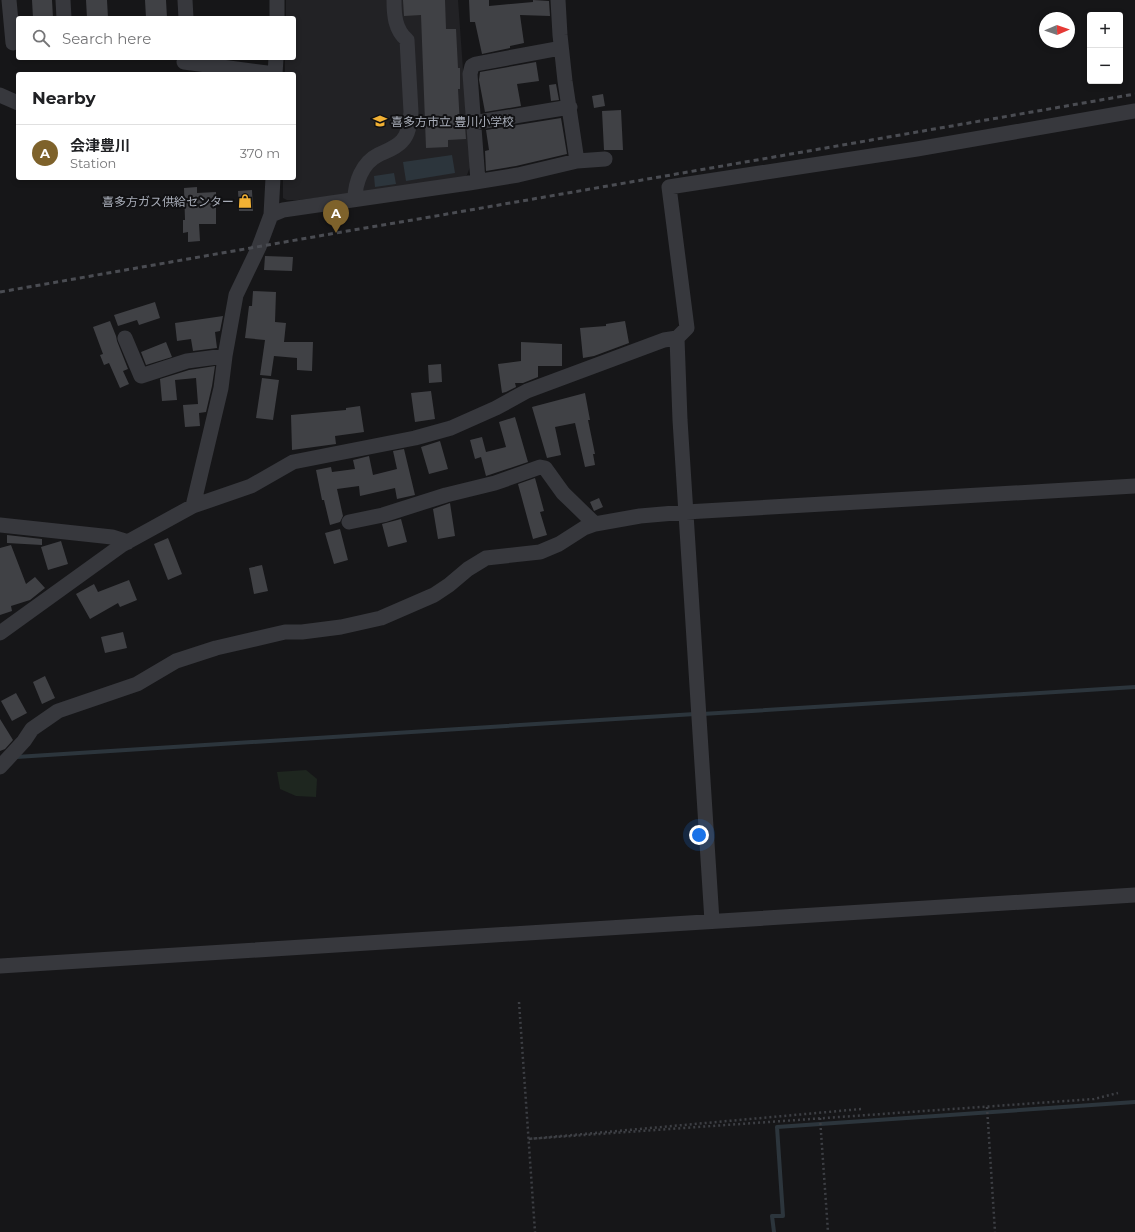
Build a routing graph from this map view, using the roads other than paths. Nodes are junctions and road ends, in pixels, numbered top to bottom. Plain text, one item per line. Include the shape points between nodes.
1 (9, 0) edge
2 (63, 0) edge
3 (185, 0) edge
4 (277, 0) edge
5 (394, 0) edge
6 (558, 0) edge
7 (64, 16) edge
8 (186, 16) edge
9 (277, 16) edge
10 (13, 43) dead end
11 (561, 48) junction
12 (276, 60) edge
13 (184, 62) dead end
14 (260, 72) edge
15 (275, 72) edge
16 (0, 95) edge
17 (16, 102) edge
18 (570, 107) junction
19 (1135, 111) edge
20 (473, 123) junction
21 (605, 159) dead end
22 (577, 161) junction
23 (273, 180) edge
24 (478, 182) junction
25 (355, 199) junction
26 (271, 215) junction
27 (125, 338) dead end
28 (676, 338) junction
29 (225, 356) junction
30 (1135, 486) edge
31 (192, 506) junction
32 (686, 512) junction
33 (350, 522) dead end
34 (595, 524) junction
35 (0, 525) edge
36 (128, 542) junction
37 (0, 633) edge
38 (0, 768) edge
39 (1135, 895) edge
40 (712, 922) junction
41 (0, 966) edge

1 - 10 street
2 - 7 street
3 - 8 street
4 - 9 street
5 - 25 street via 394,17 407,40 410,122 402,141 371,159 357,184
6 - 11 street
11 - 18 street
11 - 20 street via 472,66 470,74
12 - 15 street
13 - 14 street
16 - 17 street
18 - 20 street
18 - 22 street
19 - 28 street via 917,149 669,186 687,328
20 - 24 street
21 - 22 street
22 - 24 street
23 - 26 street
24 - 25 street
25 - 26 street via 283,210
26 - 29 street via 236,295
27 - 29 street via 141,376 187,361
28 - 31 street via 664,340 527,391 451,428 293,462 251,486
28 - 32 street
29 - 31 street via 221,388
30 - 32 street
31 - 36 street
32 - 34 street via 640,516
32 - 40 street
33 - 34 street via 495,483 540,467 545,468 563,493
34 - 38 street via 540,552 486,558 434,595 381,618 341,627 284,632 216,648 176,661 137,684 58,712 46,719 32,729
35 - 36 street via 112,537
36 - 37 street
39 - 40 street
40 - 41 street

